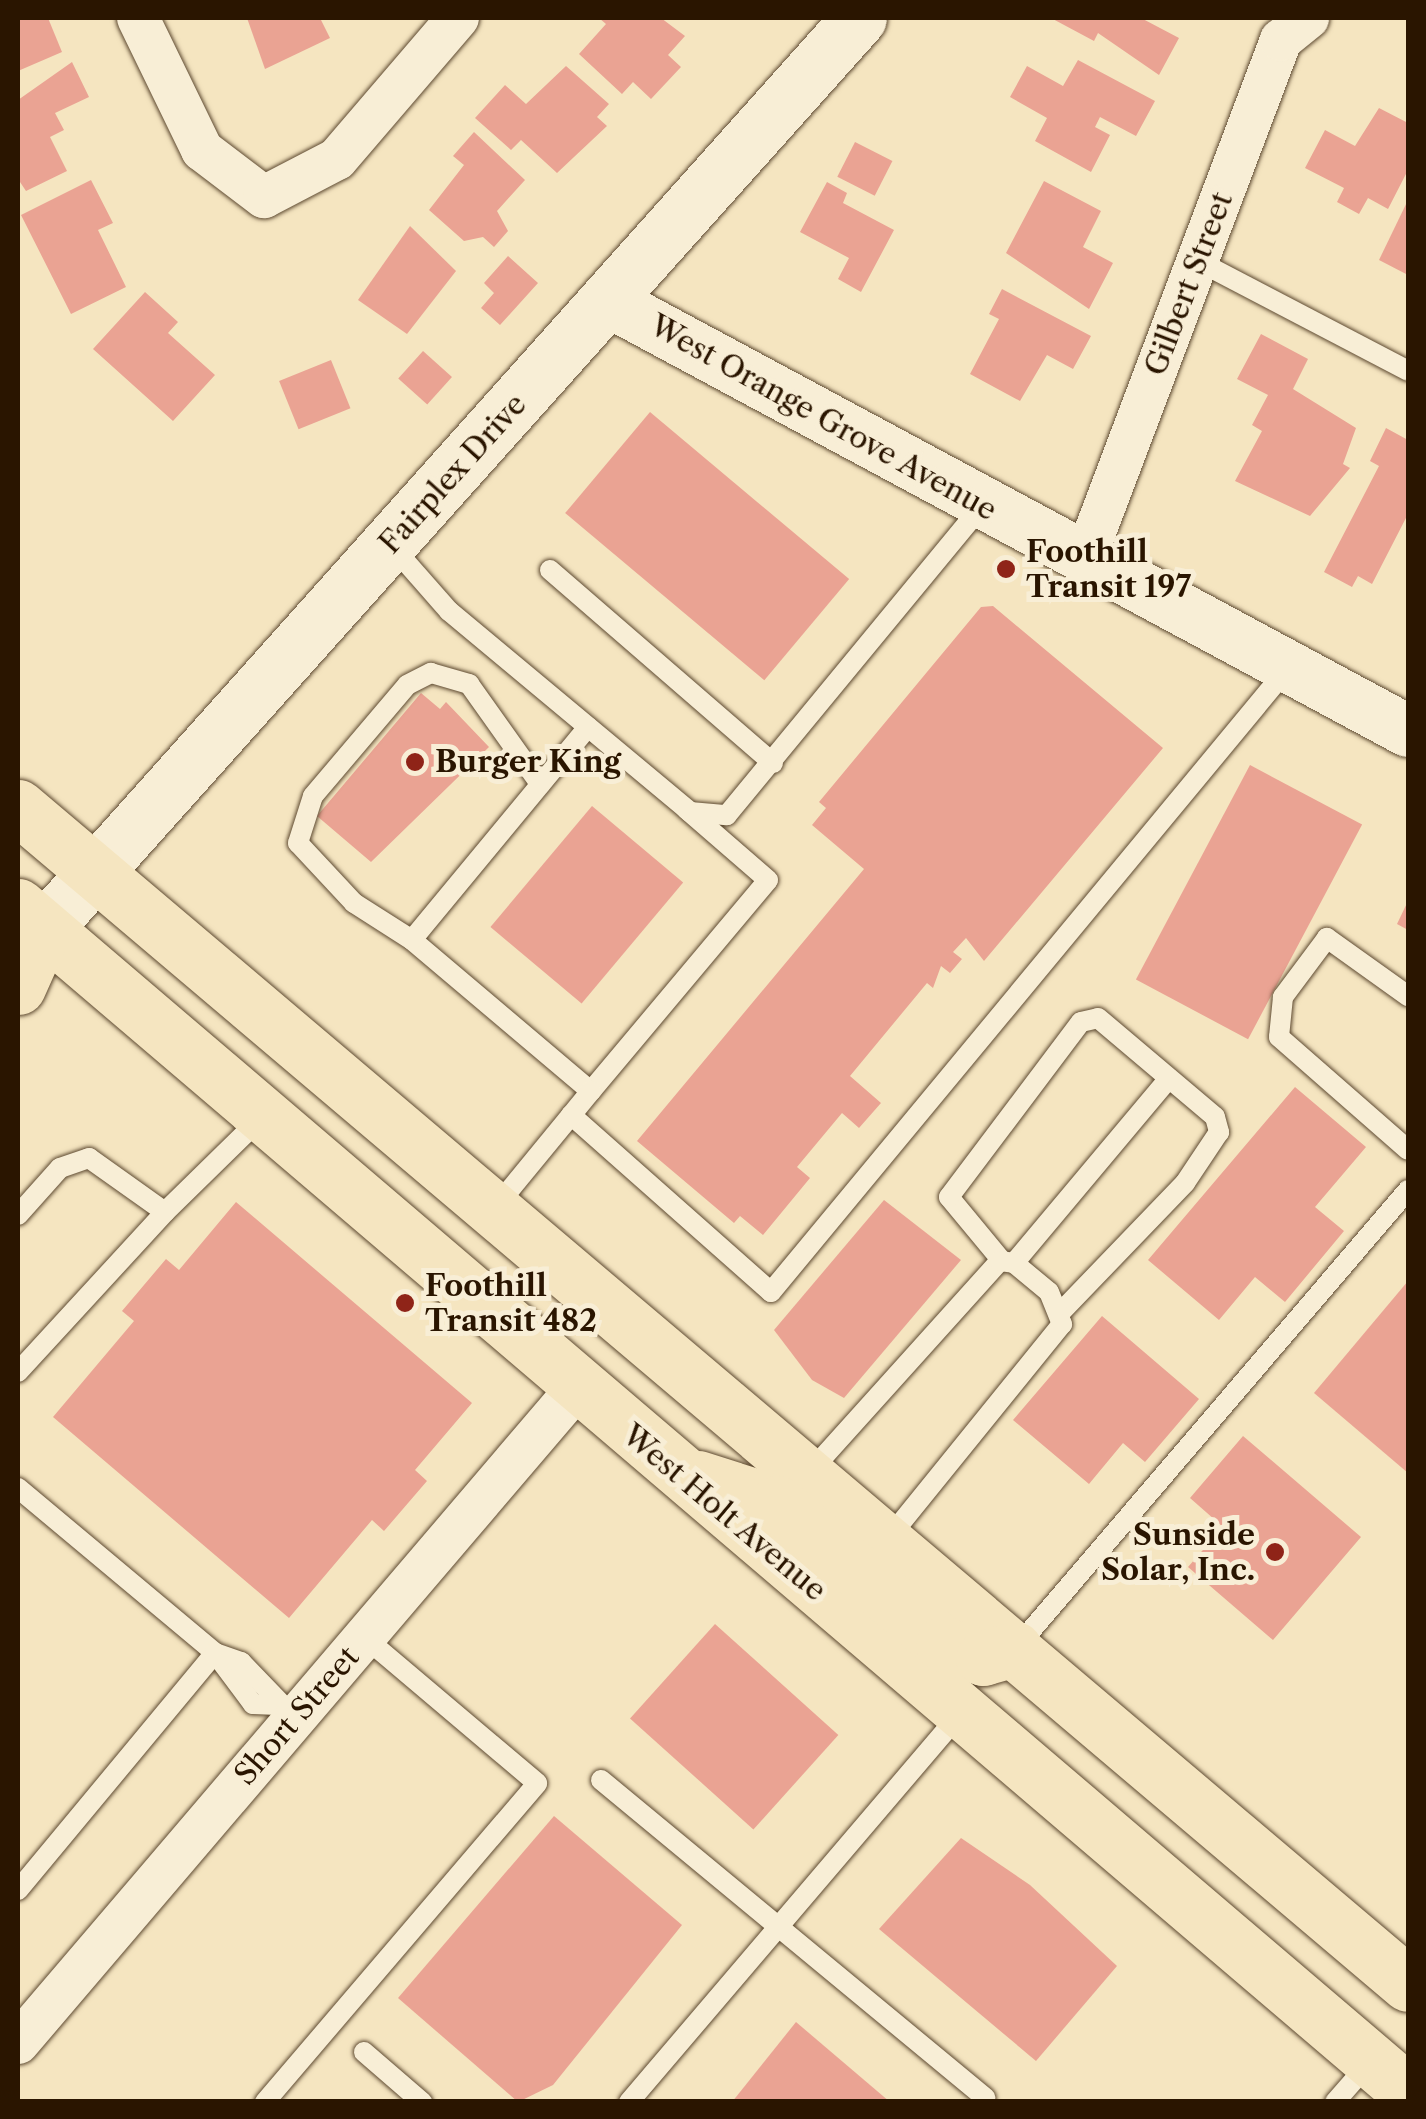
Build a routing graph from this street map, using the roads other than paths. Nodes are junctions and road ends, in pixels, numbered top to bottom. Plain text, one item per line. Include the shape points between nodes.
1 (138, 18) edge
2 (458, 18) edge
3 (859, 18) edge
4 (1308, 18) edge
5 (1198, 260) junction
6 (608, 301) junction
7 (1408, 371) edge
8 (982, 506) junction
9 (390, 544) junction
10 (1084, 561) junction
11 (550, 570) dead end
12 (1288, 668) junction
13 (588, 727) junction
14 (1408, 731) edge
15 (772, 762) junction
16 (540, 784) junction
17 (18, 807) edge
18 (686, 809) junction
19 (91, 872) junction
20 (26, 927) edge
21 (412, 940) junction
22 (18, 987) edge
23 (1408, 996) edge
24 (1169, 1078) junction
25 (591, 1091) junction
26 (572, 1115) junction
27 (262, 1117) junction
28 (1408, 1150) edge
29 (1408, 1190) edge
30 (165, 1212) junction
31 (490, 1212) junction
32 (18, 1215) edge
33 (1008, 1262) junction
34 (1061, 1312) junction
35 (18, 1372) edge
36 (577, 1388) junction
37 (674, 1471) junction
38 (806, 1476) junction
39 (18, 1488) edge
40 (886, 1542) junction
41 (364, 1637) junction
42 (1015, 1649) junction
43 (215, 1653) junction
44 (286, 1711) junction
45 (960, 1713) junction
46 (601, 1780) dead end
47 (18, 1890) edge
48 (775, 1929) junction
49 (1408, 1984) edge
50 (18, 2043) edge
51 (364, 2052) dead end
52 (1390, 2076) edge
53 (986, 2098) dead end
54 (265, 2102) edge
55 (422, 2102) edge
56 (629, 2102) edge
57 (1336, 2102) edge

1 - 2 street via 202,150 264,196 337,159
3 - 6 main road, Fairplex Drive
4 - 5 street, Gilbert Street via 1281,40
5 - 7 lane
5 - 10 street, Gilbert Street
6 - 8 street, West Orange Grove Avenue
6 - 9 main road, Fairplex Drive
8 - 10 street, West Orange Grove Avenue
8 - 15 lane
9 - 13 lane via 450,611
9 - 19 main road, Fairplex Drive
10 - 12 street, West Orange Grove Avenue
11 - 15 lane
12 - 14 street, West Orange Grove Avenue
12 - 26 lane via 772,1292
13 - 16 lane
13 - 18 lane
15 - 18 lane via 727,815
16 - 21 lane
16 - 21 lane via 469,684 431,673 407,685 312,796 298,843 354,903
17 - 19 main road
18 - 25 lane via 768,880
19 - 20 main road, Fairplex Drive
19 - 31 main road
20 - 22 main road
20 - 27 main road, West Holt Avenue
21 - 25 lane
23 - 28 lane via 1327,938 1283,997 1279,1037
24 - 33 lane
24 - 33 lane via 1098,1018 1081,1022 951,1192
24 - 34 lane via 1214,1117 1215,1141
25 - 26 lane
26 - 31 lane
27 - 30 lane
27 - 36 main road, West Holt Avenue
29 - 42 lane
30 - 32 lane via 88,1158 60,1168
30 - 35 lane
31 - 38 main road
33 - 34 lane
33 - 38 lane
34 - 40 lane via 1056,1333
36 - 37 main road, West Holt Avenue
36 - 41 street, Short Street
37 - 42 main road via 777,1503 943,1644 983,1658
37 - 45 main road, West Holt Avenue
38 - 40 main road
39 - 43 lane
40 - 42 main road
41 - 44 street, Short Street
41 - 54 lane via 537,1783
42 - 49 main road
43 - 44 lane via 242,1662
43 - 47 lane
44 - 50 street, Short Street
45 - 48 lane
45 - 52 main road, West Holt Avenue
46 - 48 lane
48 - 53 lane
48 - 56 lane
51 - 55 lane
52 - 57 lane

